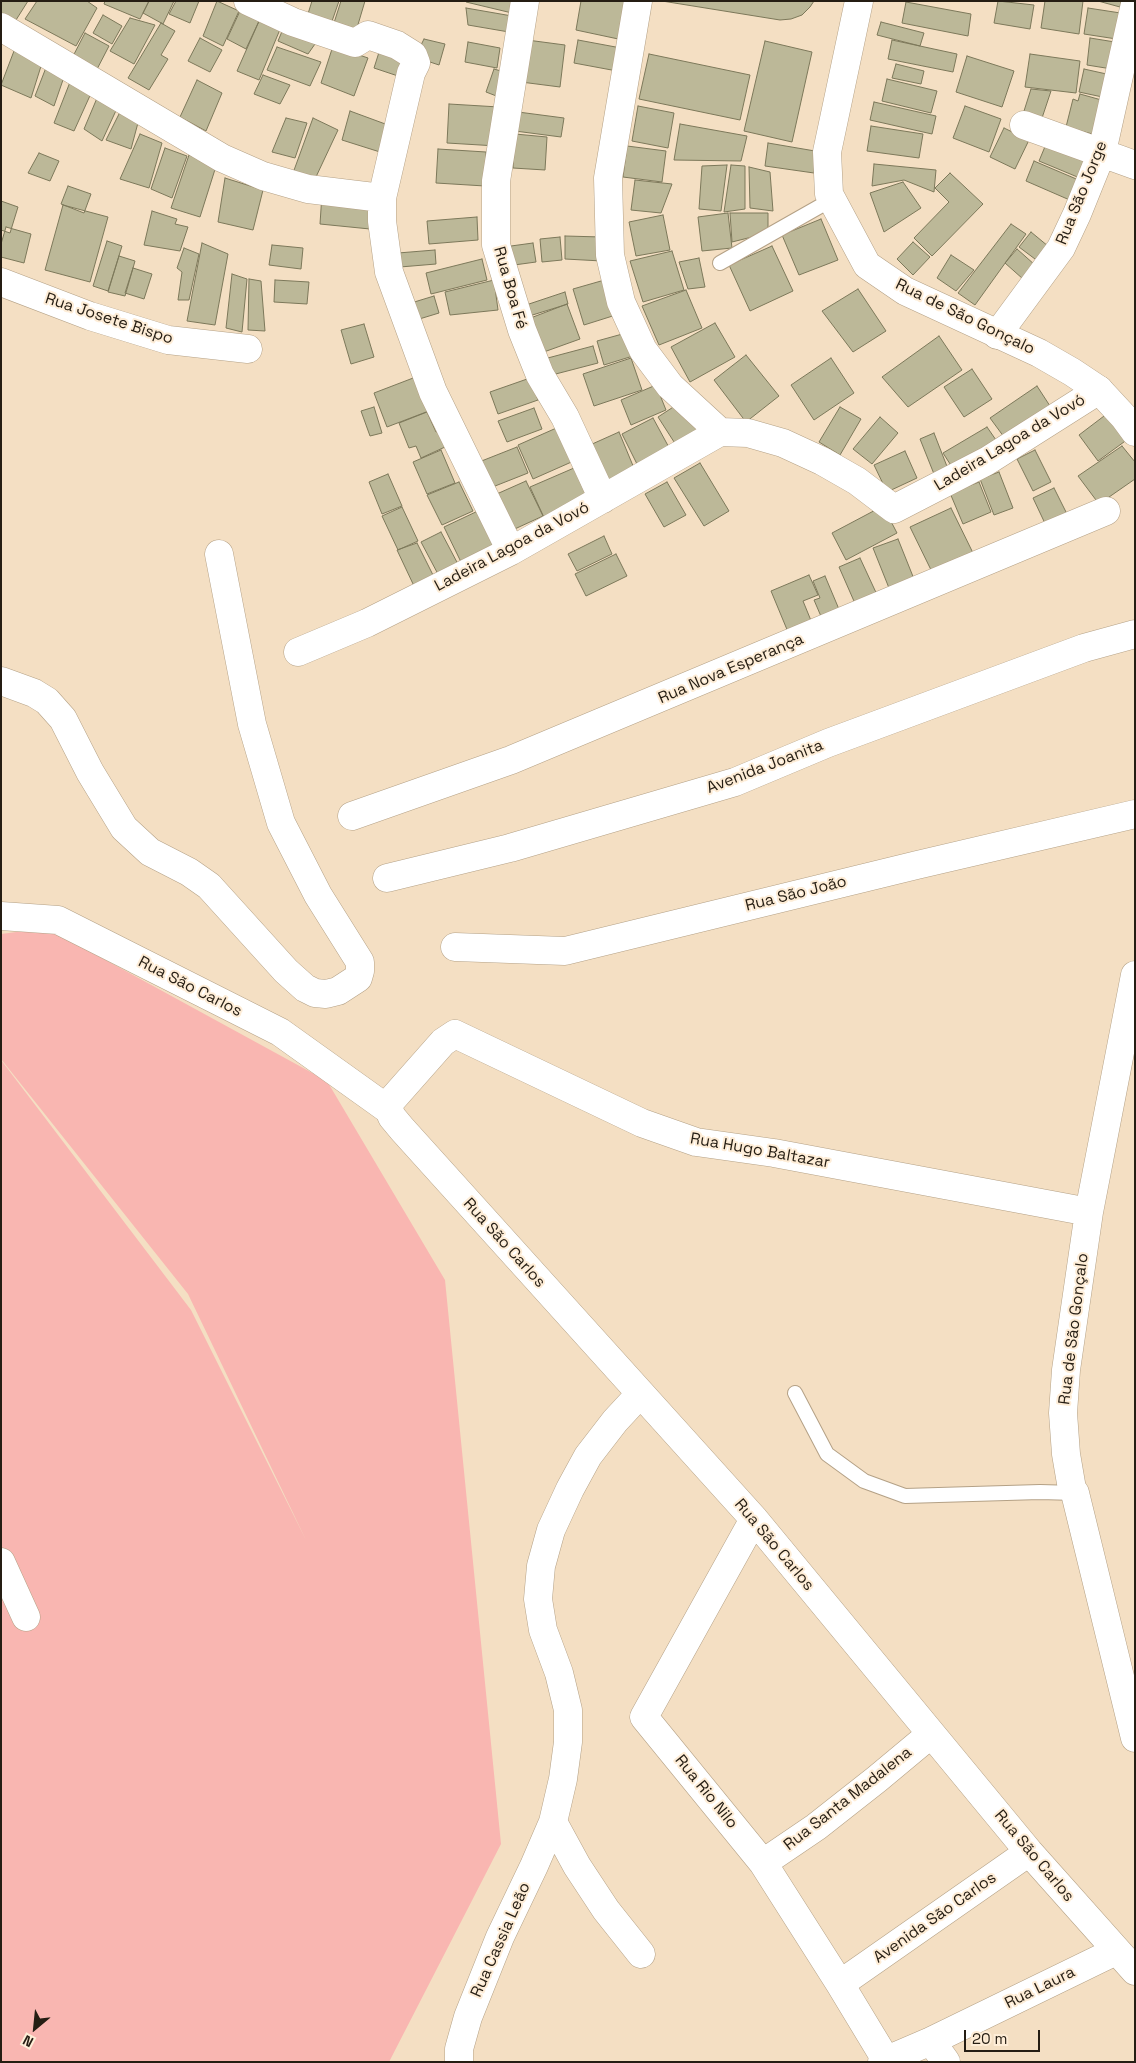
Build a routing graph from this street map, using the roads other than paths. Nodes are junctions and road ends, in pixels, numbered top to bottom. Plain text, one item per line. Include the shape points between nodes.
1 (248, 1) edge
2 (525, 1) edge
3 (638, 1) edge
4 (859, 1) edge
5 (1135, 4) edge
6 (1, 27) edge
7 (1126, 76) edge
8 (1024, 125) dead end
9 (1102, 152) junction
10 (1135, 165) edge
11 (382, 198) junction
12 (831, 200) junction
13 (720, 264) dead end
14 (1, 282) edge
15 (997, 335) junction
16 (248, 349) dead end
17 (1099, 390) junction
18 (720, 432) junction
19 (1135, 432) edge
20 (603, 499) junction
21 (1106, 511) dead end
22 (511, 551) junction
23 (219, 554) dead end
24 (1135, 634) edge
25 (298, 652) dead end
26 (1, 681) edge
27 (1135, 814) edge
28 (352, 816) dead end
29 (388, 878) dead end
30 (1, 916) edge
31 (455, 947) dead end
32 (1135, 975) edge
33 (396, 1120) junction
34 (1089, 1212) junction
35 (795, 1393) dead end
36 (640, 1394) junction
37 (1075, 1493) junction
38 (754, 1519) junction
39 (1, 1562) edge
40 (26, 1617) dead end
41 (931, 1734) junction
42 (1135, 1738) edge
43 (554, 1822) junction
44 (1029, 1852) junction
45 (763, 1863) junction
46 (1116, 1951) junction
47 (641, 1954) dead end
48 (1135, 1971) edge
49 (840, 1984) junction
50 (938, 2051) edge
51 (884, 2061) edge
52 (459, 2062) edge

1 - 11 street via 293,22 354,43 368,35 409,52 416,63
2 - 20 street, Rua Boa Fé via 496,181 496,245 522,330 540,375 565,417
3 - 18 street via 608,178 610,255 621,302 643,350 670,386
4 - 12 street, Rua de São Gonçalo via 827,152
5 - 7 street, Rua São Jorge
6 - 11 street via 222,158 263,176 308,189
7 - 9 street, Rua São Jorge
8 - 9 street
9 - 10 street
9 - 15 street, Rua São Jorge via 1061,248
11 - 22 street via 389,272 408,327 433,392
12 - 13 lane
12 - 15 street, Rua de São Gonçalo via 868,265 905,292
14 - 16 street, Rua Josete Bispo via 90,316 168,340
15 - 17 street, Rua de São Gonçalo via 1039,353
17 - 18 street, Ladeira Lagoa da Vovó via 987,461 894,508 857,481 783,443 748,433
17 - 19 street, Rua de São Gonçalo
18 - 20 street, Ladeira Lagoa da Vovó
20 - 22 street, Ladeira Lagoa da Vovó
21 - 28 street, Rua Nova Esperança via 511,760
22 - 25 street, Ladeira Lagoa da Vovó via 367,623
23 - 26 street via 252,724 281,823 318,895 360,962 358,978 338,991 326,994 310,991 286,971 209,886 150,852 124,828 63,719 47,701 34,693
24 - 29 street, Avenida Joanita via 1084,648 828,743 736,782 510,848
27 - 31 street, Rua São João via 565,951
30 - 33 street, Rua São Carlos via 58,920 280,1032
32 - 34 street, Rua de São Gonçalo
33 - 34 street, Rua Hugo Baltazar via 390,1102 443,1042 455,1034 642,1122 696,1142 774,1153
33 - 36 street, Rua São Carlos
34 - 37 street, Rua de São Gonçalo via 1066,1370 1063,1413 1066,1454
35 - 37 lane via 827,1454 864,1481 906,1496
36 - 38 street, Rua São Carlos
36 - 43 street, Rua Cassia Leão via 588,1456 551,1530 541,1566 538,1599 543,1630 568,1710 568,1742
37 - 42 street, Rua de São Gonçalo
38 - 41 street, Rua São Carlos
38 - 45 street, Rua Rio Nilo via 644,1717
39 - 40 street
41 - 44 street, Rua São Carlos
41 - 45 street, Rua Santa Madalena via 816,1827
43 - 47 street via 577,1866 606,1910
43 - 52 street, Rua Cassia Leão via 500,1937 468,2017 459,2049
44 - 46 street, Rua São Carlos
44 - 49 street, Avenida São Carlos
45 - 49 street, Rua Rio Nilo
46 - 48 street, Rua São Carlos
46 - 50 street, Rua Laura
49 - 51 street, Rua Rio Nilo
50 - 51 street, Rua Laura

